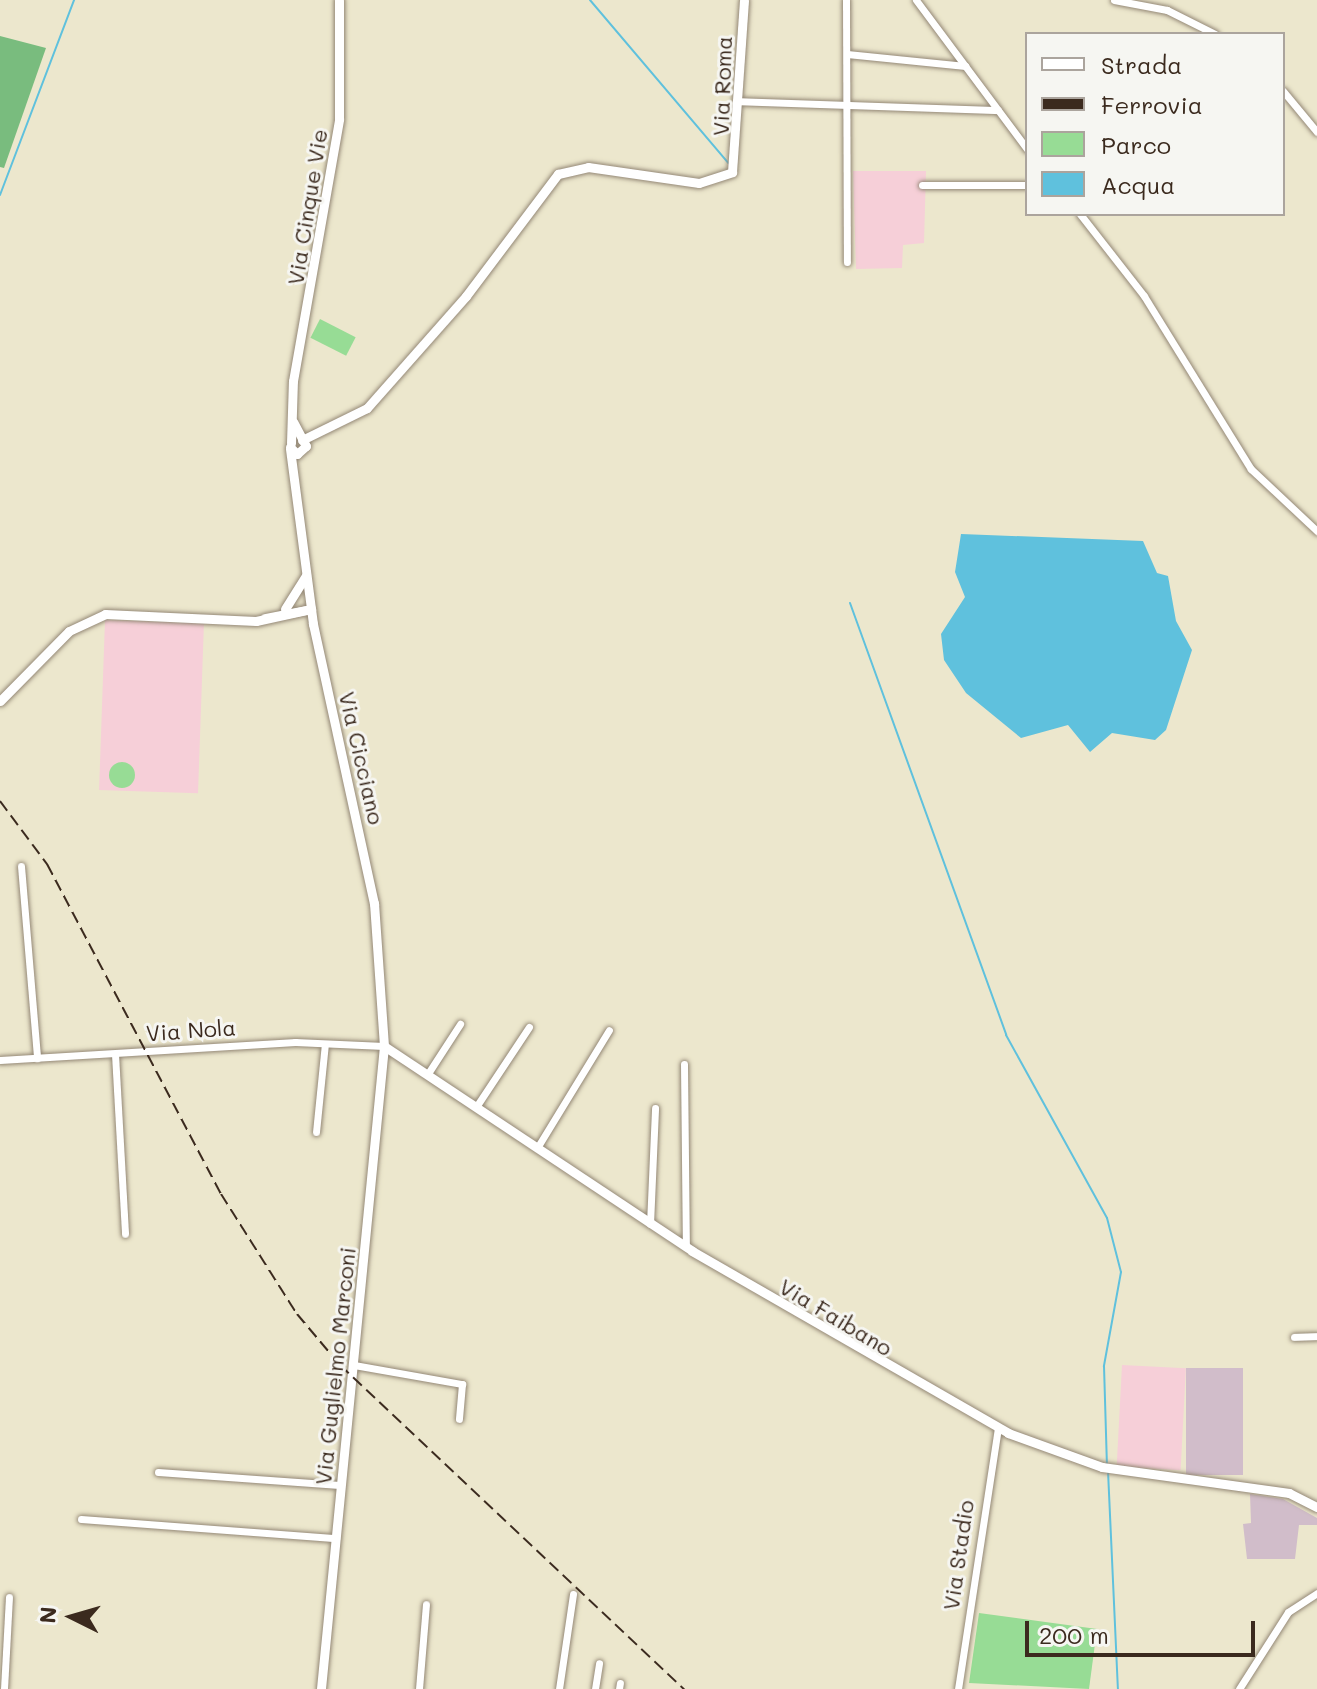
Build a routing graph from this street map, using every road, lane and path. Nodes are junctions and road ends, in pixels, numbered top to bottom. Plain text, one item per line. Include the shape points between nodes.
1 (339, 0) edge
2 (744, 0) edge
3 (846, 0) edge
4 (916, 0) edge
5 (1114, 0) edge
6 (1149, 3) edge
7 (1211, 32) edge
8 (847, 54) junction
9 (965, 66) junction
10 (1285, 93) edge
11 (736, 101) junction
12 (848, 105) junction
13 (998, 110) junction
14 (1317, 132) edge
15 (1025, 146) edge
16 (922, 185) dead end
17 (1025, 185) edge
18 (1082, 216) edge
19 (847, 262) dead end
20 (298, 445) junction
21 (1317, 531) edge
22 (306, 573) junction
23 (311, 609) junction
24 (286, 615) junction
25 (313, 624) junction
26 (0, 701) edge
27 (21, 866) dead end
28 (460, 1024) dead end
29 (529, 1027) dead end
30 (609, 1030) dead end
31 (325, 1044) junction
32 (384, 1046) junction
33 (115, 1054) junction
34 (37, 1058) junction
35 (0, 1060) edge
36 (684, 1064) dead end
37 (427, 1075) junction
38 (476, 1107) junction
39 (655, 1108) dead end
40 (316, 1132) dead end
41 (537, 1148) junction
42 (650, 1224) junction
43 (125, 1234) dead end
44 (686, 1247) junction
45 (1317, 1336) edge
46 (1294, 1337) dead end
47 (354, 1365) junction
48 (459, 1419) dead end
49 (998, 1428) junction
50 (158, 1472) dead end
51 (340, 1485) junction
52 (1317, 1507) edge
53 (81, 1519) dead end
54 (336, 1538) junction
55 (1317, 1593) edge
56 (573, 1594) dead end
57 (9, 1597) dead end
58 (426, 1604) dead end
59 (599, 1663) dead end
60 (4, 1689) edge
61 (321, 1689) edge
62 (419, 1689) edge
63 (559, 1689) edge
64 (595, 1689) edge
65 (958, 1689) edge
66 (1239, 1689) edge

1 - 20 street, Via Cinque Vie via 337,134 292,418
2 - 11 street, Via Roma
3 - 8 street
4 - 9 street
5 - 6 street
6 - 7 street
8 - 9 street
8 - 12 street
9 - 13 street
10 - 14 street
11 - 12 street
11 - 20 street, Via Roma via 732,172 687,183 588,167 558,174 466,296 367,408
12 - 13 street
12 - 19 street
13 - 15 street
16 - 17 street
18 - 21 street via 1144,296 1251,469
20 - 22 street, Via Cicciano via 291,479
22 - 23 street, Via Cicciano
22 - 24 street
23 - 24 street
23 - 25 street, Via Cicciano
24 - 25 street
24 - 26 street via 256,621 105,614 69,631
25 - 32 street, Via Cicciano via 366,857
27 - 34 street
28 - 37 street
29 - 38 street
30 - 41 street
31 - 32 street, Via Nola
31 - 33 street, Via Nola
31 - 40 street
32 - 37 street, Via Faibano
32 - 47 street, Via Guglielmo Marconi
33 - 34 street, Via Nola
33 - 43 street
34 - 35 street, Via Nola
36 - 44 street
37 - 38 street, Via Faibano
38 - 41 street, Via Faibano
39 - 42 street
41 - 42 street, Via Faibano
42 - 44 street, Via Faibano
44 - 49 street, Via Faibano
45 - 46 street
47 - 48 street via 462,1384
47 - 51 street, Via Guglielmo Marconi
49 - 52 street, Via Faibano via 1107,1467 1289,1493
49 - 65 street, Via Stadio
50 - 51 street
51 - 54 street, Via Guglielmo Marconi
53 - 54 street
54 - 61 street, Via Guglielmo Marconi
55 - 66 street via 1288,1612
56 - 63 street
57 - 60 street
58 - 62 street
59 - 64 street

